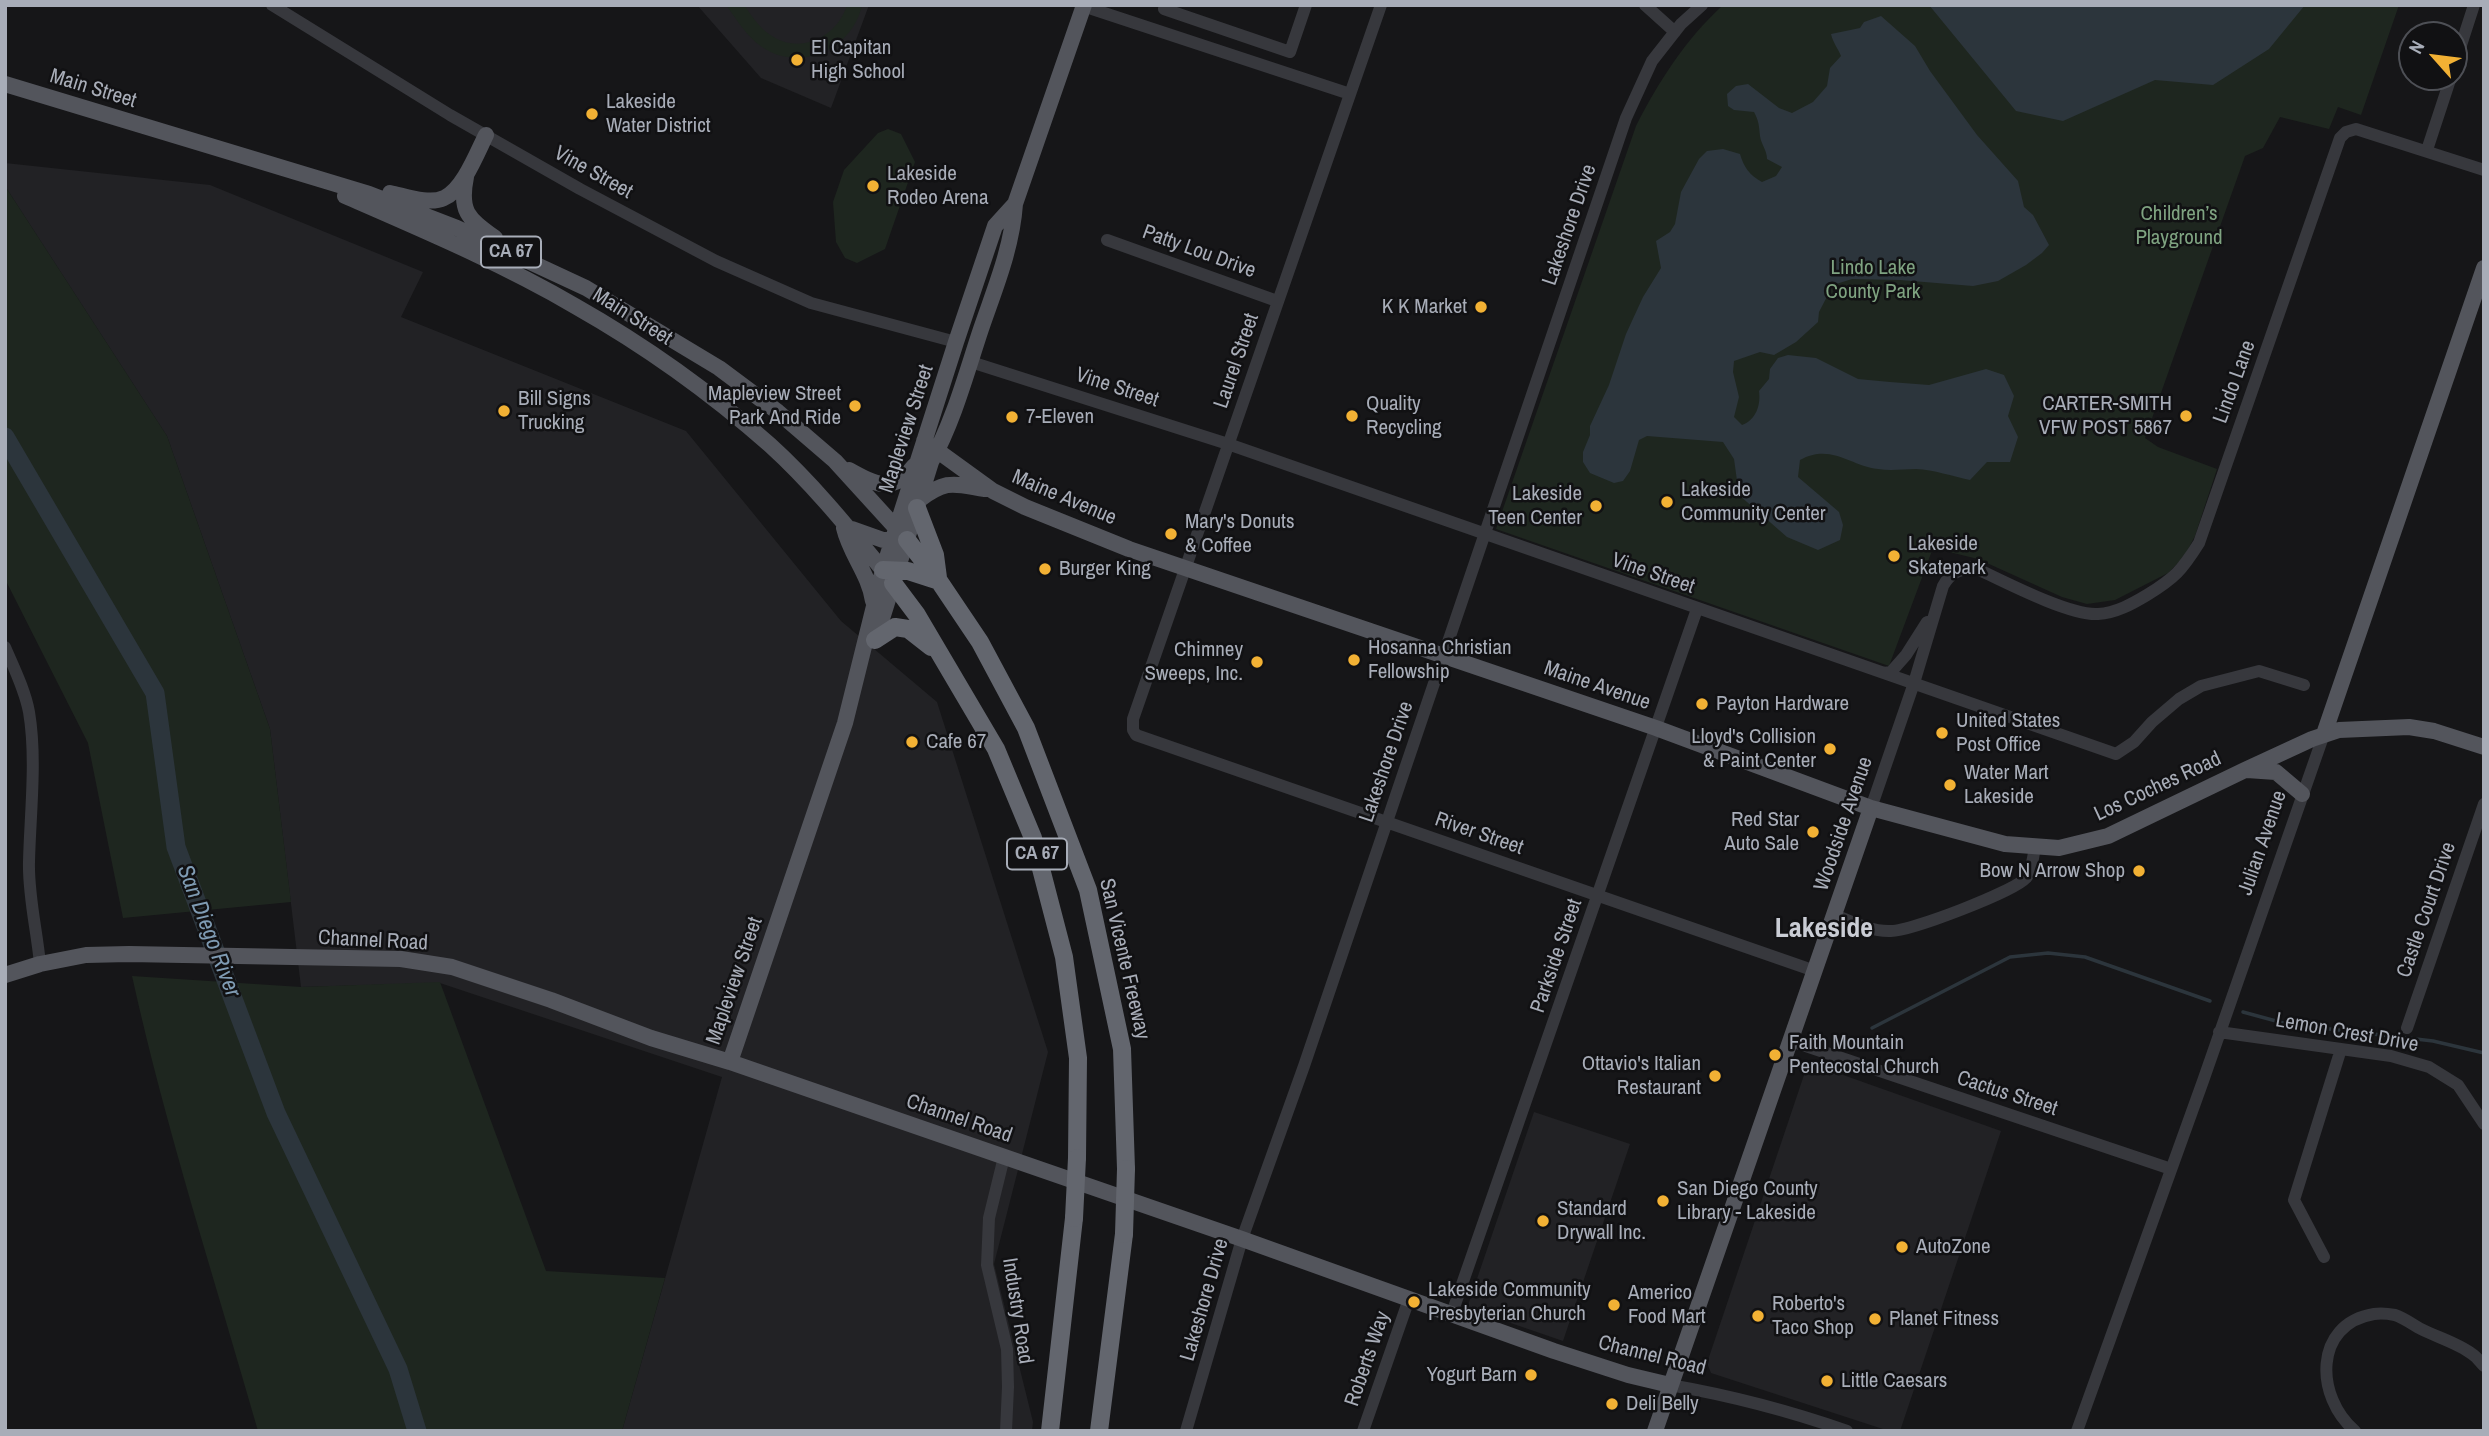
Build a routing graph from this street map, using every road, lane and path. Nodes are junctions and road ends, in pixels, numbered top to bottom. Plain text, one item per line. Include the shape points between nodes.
1 (272, 5) edge
2 (1165, 5) edge
3 (1306, 5) edge
4 (1381, 5) edge
5 (1644, 5) edge
6 (1702, 5) edge
7 (2474, 5) edge
8 (1083, 6) edge
9 (2468, 24) edge
10 (1675, 32) junction
11 (5, 83) edge
12 (2446, 91) edge
13 (1350, 94) junction
14 (486, 135) junction
15 (2427, 150) junction
16 (2484, 170) edge
17 (288, 171) junction
18 (466, 174) junction
19 (1015, 204) junction
20 (1107, 240) dead end
21 (524, 258) junction
22 (2484, 268) edge
23 (1278, 301) junction
24 (956, 342) junction
25 (971, 362) junction
26 (924, 441) junction
27 (1228, 444) junction
28 (937, 452) junction
29 (919, 458) junction
30 (835, 461) junction
31 (993, 491) junction
32 (918, 504) junction
33 (845, 523) junction
34 (1485, 535) junction
35 (899, 536) junction
36 (1186, 566) junction
37 (891, 574) junction
38 (939, 581) junction
39 (1943, 586) joint
40 (1938, 603) junction
41 (874, 609) junction
42 (1697, 609) junction
43 (875, 640) junction
44 (5, 647) edge
45 (1444, 655) junction
46 (943, 659) junction
47 (1884, 673) junction
48 (858, 675) junction
49 (1914, 683) junction
50 (2304, 685) dead end
51 (1656, 728) junction
52 (1133, 730) joint
53 (2324, 734) junction
54 (2484, 747) edge
55 (2245, 770) junction
56 (2302, 794) junction
57 (2484, 804) edge
58 (1871, 808) junction
59 (1386, 823) junction
60 (2035, 848) junction
61 (1598, 896) junction
62 (1835, 915) junction
63 (40, 964) junction
64 (1815, 971) junction
65 (5, 975) edge
66 (2407, 1028) dead end
67 (2219, 1032) junction
68 (1791, 1041) junction
69 (2341, 1049) junction
70 (730, 1062) junction
71 (2484, 1124) edge
72 (1004, 1157) junction
73 (2171, 1169) junction
74 (1242, 1239) junction
75 (2324, 1257) dead end
76 (1409, 1299) junction
77 (1451, 1315) junction
78 (2484, 1366) edge
79 (1670, 1385) junction
80 (1006, 1431) edge
81 (1050, 1431) edge
82 (1099, 1431) edge
83 (1186, 1431) edge
84 (1363, 1431) edge
85 (1655, 1431) edge
86 (1847, 1431) edge
87 (2077, 1431) edge
88 (2355, 1431) edge

1 - 14 street, Vine Street
2 - 3 street via 1164,9 1290,52
4 - 13 street, Laurel Street
5 - 10 street
6 - 10 street, Lakeshore Drive
7 - 9 street
8 - 13 street
8 - 19 main road, Mapleview Street
10 - 34 street, Lakeshore Drive via 1652,61 1626,118
11 - 17 main road, Main Street / CA 67
12 - 15 street
13 - 23 street, Laurel Street
14 - 18 main road
14 - 24 street, Vine Street via 716,261 811,303
15 - 16 street
15 - 39 street, Lindo Lane via 2356,129 2340,138 2199,542 2174,578 2128,606 2096,614 2071,611 1973,567 1960,569
17 - 18 main road via 434,200 454,190
17 - 21 main road, Main Street / CA 67 via 398,204
17 - 33 main road, Main Street / CA 67 via 464,248 598,320 730,412 771,446
18 - 21 main road via 463,205 468,215
19 - 24 main road, Mapleview Street via 995,226
19 - 25 main road, Mapleview Street via 1013,233
20 - 23 street, Patty Lou Drive
21 - 30 main road, Main Street / CA 67 via 586,288 719,368
22 - 53 main road, Julian Avenue
23 - 27 street, Laurel Street
24 - 26 main road, Mapleview Street
25 - 27 street, Vine Street
25 - 28 main road, Mapleview Street
26 - 28 main road, Maine Avenue
26 - 29 main road, Mapleview Street
27 - 34 street, Vine Street
27 - 36 street, Laurel Street
28 - 31 main road, Maine Avenue
28 - 32 main road, Mapleview Street
29 - 30 main road via 894,484 877,483
29 - 35 main road, Mapleview Street
30 - 35 main road, Main Street / CA 67
31 - 32 main road via 950,484 939,486
31 - 36 main road, Maine Avenue via 1082,531
32 - 35 main road, Mapleview Street
32 - 38 highway
33 - 35 main road via 880,540
33 - 37 main road, Main Street / CA 67
33 - 41 main road via 847,540 868,580
34 - 42 street, Vine Street
34 - 45 street, Lakeshore Drive
35 - 37 main road, Mapleview Street
35 - 38 highway, San Vicente Freeway / CA 67
36 - 45 main road, Maine Avenue
36 - 52 street, Laurel Street
37 - 38 highway
37 - 41 main road, Mapleview Street
37 - 43 main road, Mapleview Street
37 - 46 highway, CA 67
38 - 82 highway, San Vicente Freeway / CA 67, bridge via 980,642 1026,727 1088,890 1122,1049 1124,1234
39 - 40 street, Woodside Avenue
40 - 47 street via 1906,655 1891,672
40 - 49 street, Woodside Avenue
41 - 48 main road, Mapleview Street
42 - 47 street, Vine Street
42 - 51 street, Parkside Street
43 - 46 highway via 895,627 908,629
43 - 48 main road, Mapleview Street
44 - 63 street via 29,711 29,865
45 - 51 main road, Maine Avenue
45 - 59 street, Lakeshore Drive
46 - 81 highway, CA 67, bridge via 996,749 1033,838 1066,970 1078,1058 1077,1158
47 - 49 street, Vine Street
48 - 70 main road, Mapleview Street
49 - 50 street, Vine Street via 2116,754 2179,699 2210,683 2259,671
49 - 58 street, Woodside Avenue
51 - 58 main road, Maine Avenue
51 - 61 street, Parkside Street
52 - 59 street, River Street via 1136,735
53 - 54 main road, Los Coches Road via 2409,727
53 - 55 main road, Los Coches Road
53 - 56 street, Julian Avenue
55 - 56 main road via 2276,772
55 - 60 main road, Los Coches Road via 2108,836 2059,848
56 - 67 street, Julian Avenue
57 - 66 street, Castle Court Drive
58 - 60 main road, Maine Avenue
58 - 62 main road, Woodside Avenue
59 - 61 street, River Street
59 - 74 street, Lakeshore Drive
60 - 62 street via 2028,876 2018,885 1943,916 1893,932
61 - 64 street, River Street
61 - 77 street, Parkside Street
62 - 64 main road, Woodside Avenue
63 - 65 main road, Channel Road
63 - 70 main road, Channel Road via 86,955 143,954 401,960 452,967
64 - 68 main road, Woodside Avenue
67 - 69 street, Lemon Crest Drive
67 - 73 street, Julian Avenue
68 - 73 street, Cactus Street
68 - 79 main road, Woodside Avenue
69 - 71 street, Lemon Crest Drive via 2391,1056 2435,1069 2459,1085
69 - 75 street via 2294,1200
70 - 72 main road, Channel Road
72 - 74 main road, Channel Road
72 - 80 street, Industry Road via 989,1218 987,1265 1007,1349
73 - 87 street, Julian Avenue
74 - 76 main road, Channel Road
74 - 83 street, Lakeshore Drive
76 - 77 main road, Channel Road
76 - 84 street, Roberts Way
77 - 79 main road, Channel Road
78 - 88 street via 2472,1354 2396,1315 2376,1313 2355,1320 2339,1332 2329,1348 2325,1370 2332,1400 2343,1421
79 - 85 main road, Woodside Avenue
79 - 86 street, Channel Road via 1765,1404

